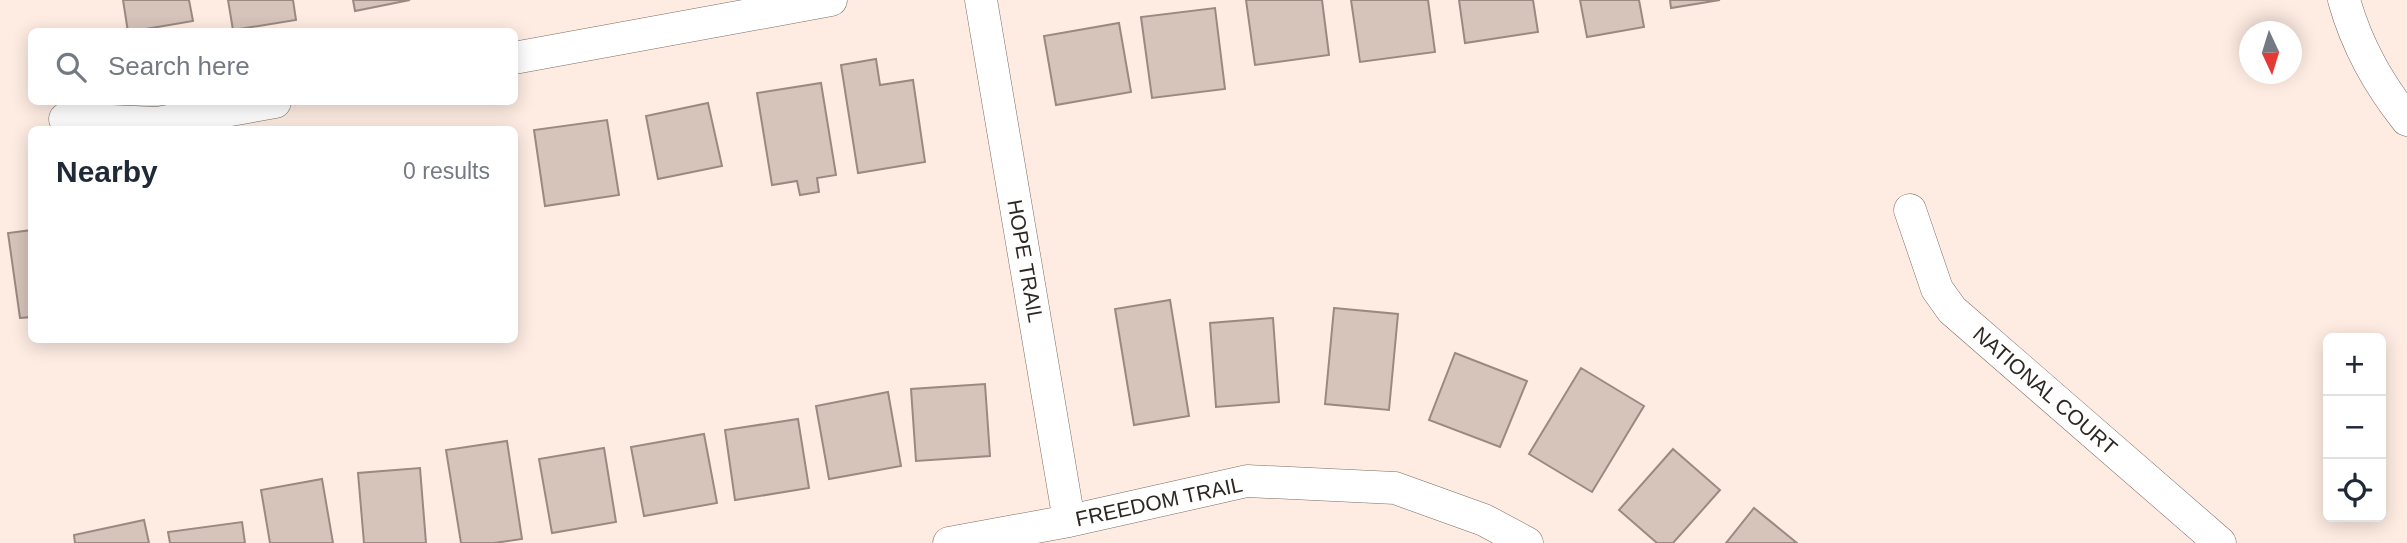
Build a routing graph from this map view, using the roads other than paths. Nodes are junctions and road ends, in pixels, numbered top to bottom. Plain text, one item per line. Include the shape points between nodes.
1 (831, 0) edge
2 (981, 0) edge
3 (2344, 0) edge
4 (518, 57) edge
5 (258, 105) edge
6 (65, 119) dead end
7 (2407, 120) edge
8 (1910, 210) dead end
9 (1069, 521) junction
10 (950, 543) edge
11 (1527, 543) edge
12 (2220, 543) edge

1 - 4 street
2 - 9 street, HOPE TRAIL
3 - 7 street via 2362,51
5 - 6 street via 157,123
8 - 12 street, NATIONAL COURT via 1937,289 1952,310
9 - 10 street, FREEDOM TRAIL
9 - 11 street, FREEDOM TRAIL via 1247,481 1382,487 1484,520

